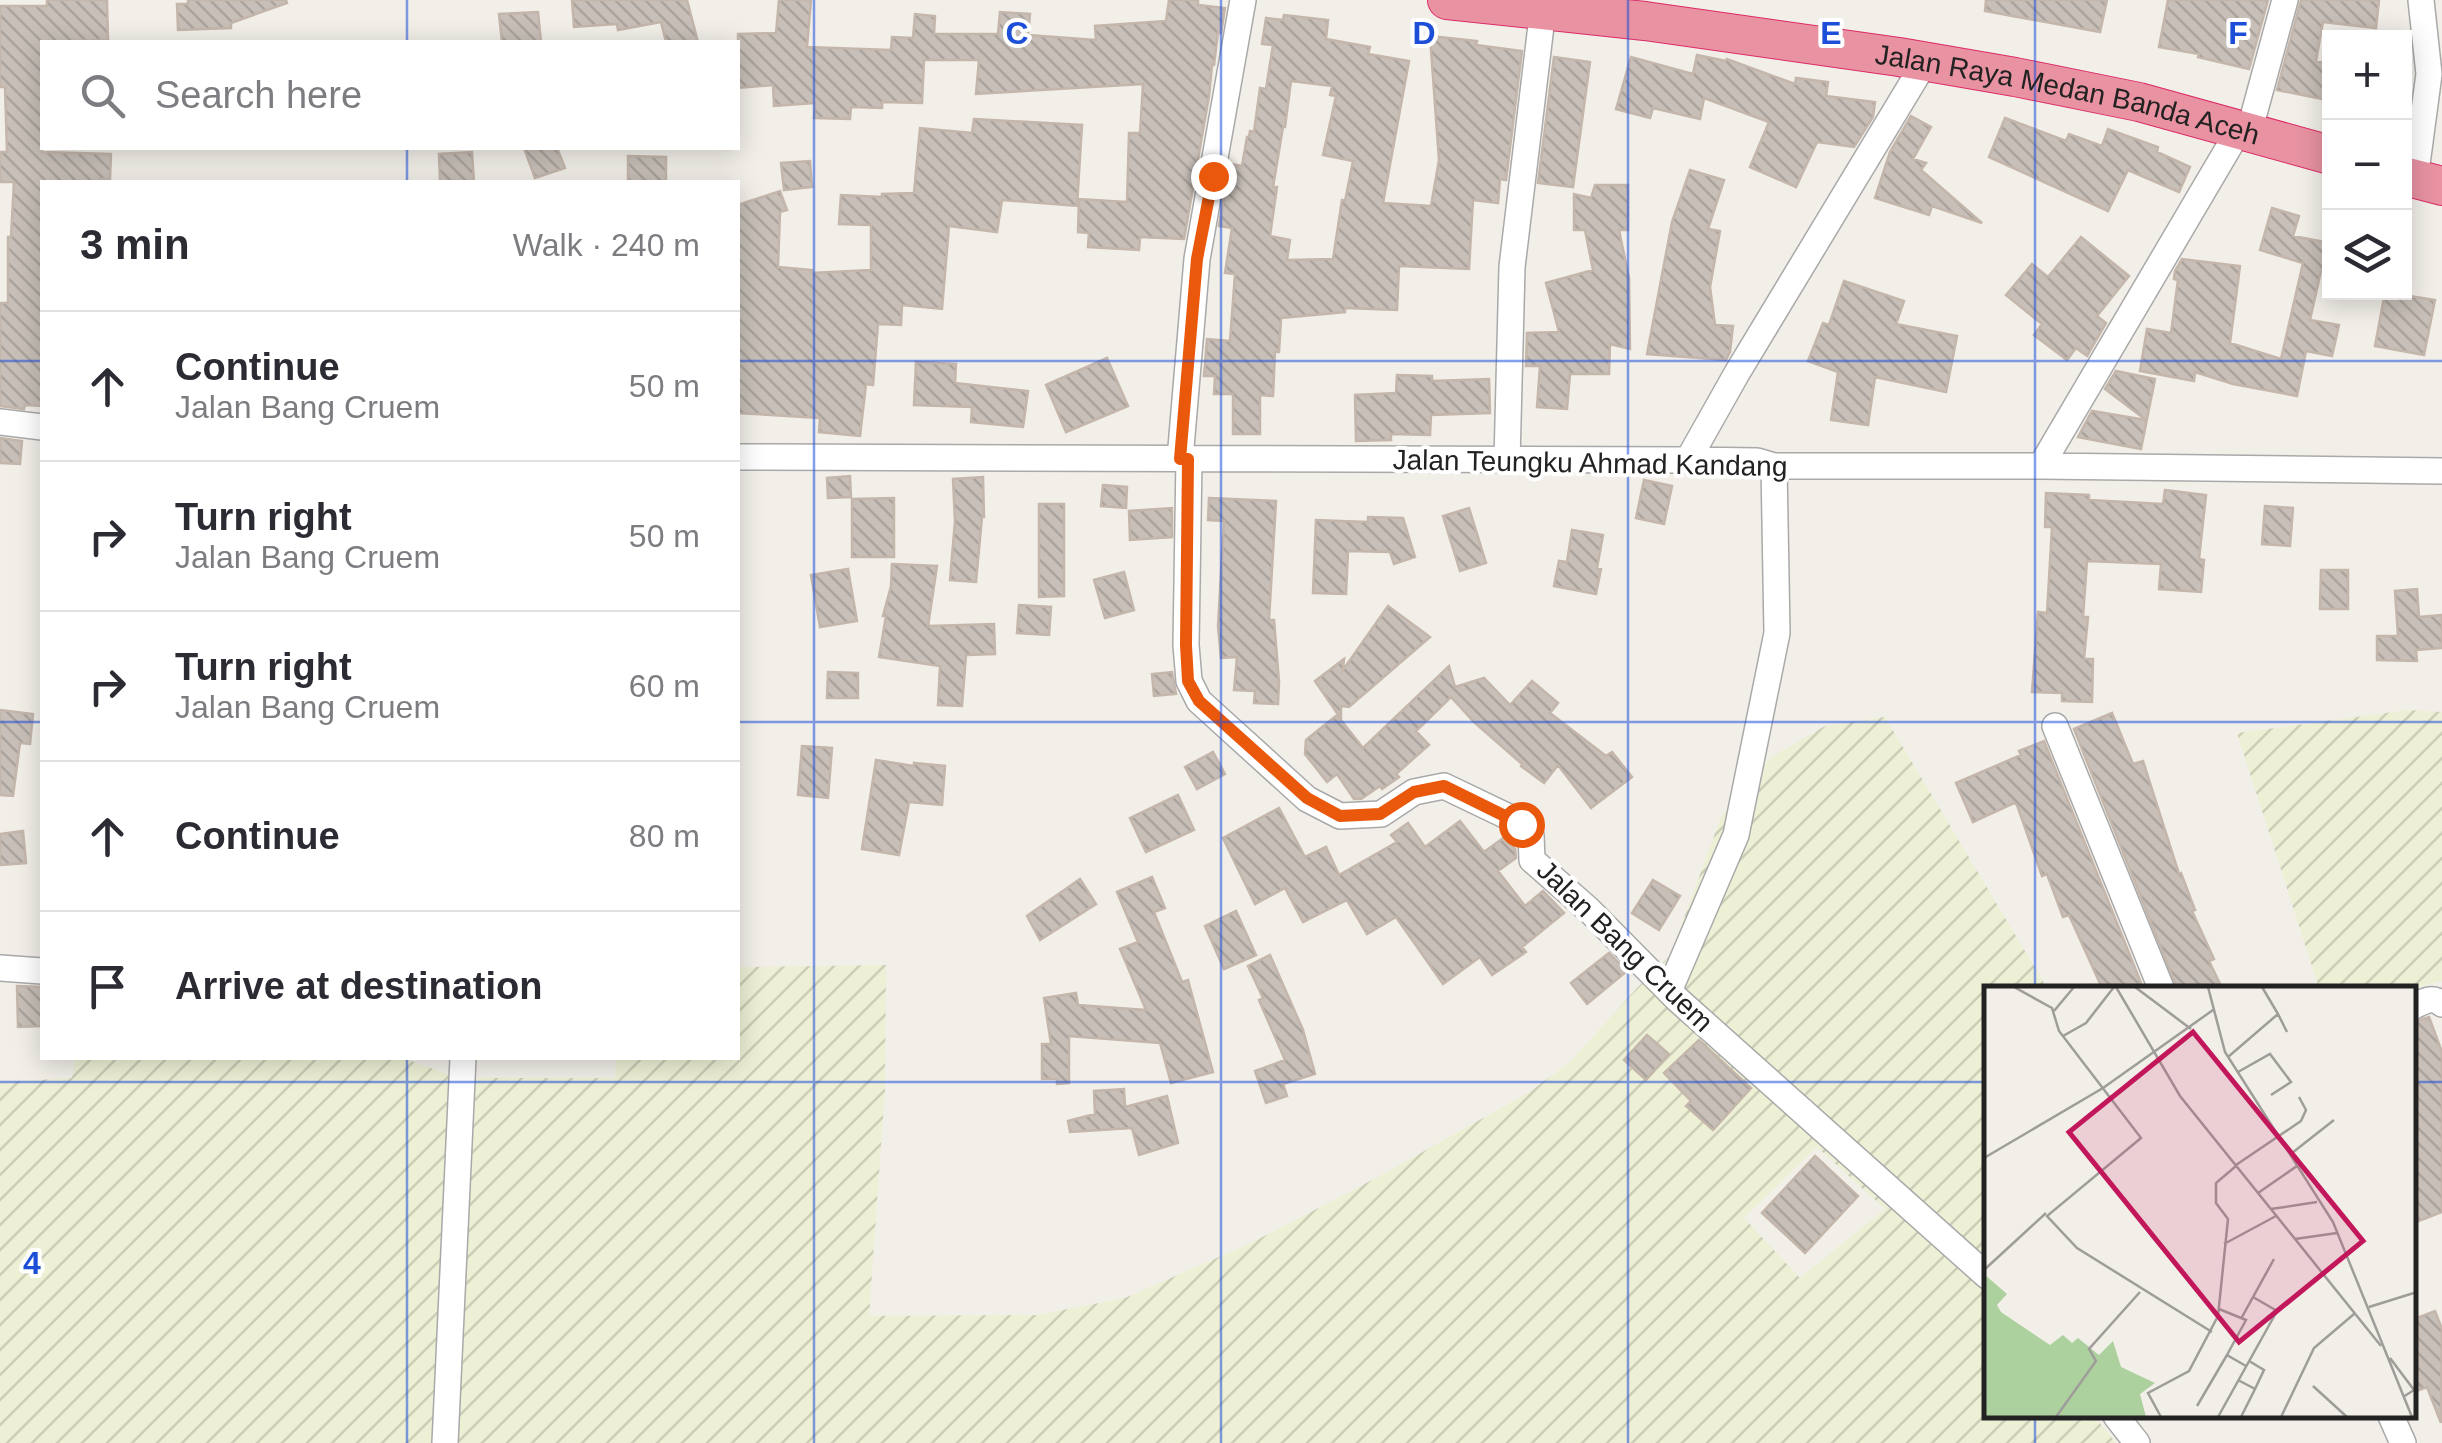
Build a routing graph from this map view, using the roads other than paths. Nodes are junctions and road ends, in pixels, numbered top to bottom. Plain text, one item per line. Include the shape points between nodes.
1 (1244, 0) edge
2 (1446, 0) edge
3 (2285, 0) edge
4 (2420, 0) edge
5 (1543, 9) junction
6 (1645, 11) edge
7 (1925, 62) junction
8 (2244, 131) junction
9 (2322, 153) edge
10 (2420, 180) edge
11 (0, 422) edge
12 (40, 427) edge
13 (740, 457) edge
14 (1184, 459) junction
15 (1508, 460) junction
16 (1688, 460) junction
17 (1774, 466) junction
18 (2041, 466) junction
19 (2442, 471) edge
20 (2055, 726) dead end
21 (0, 968) edge
22 (40, 971) edge
23 (2160, 986) edge
24 (1669, 991) junction
25 (2442, 1004) edge
26 (2417, 1005) edge
27 (463, 1060) edge
28 (1984, 1273) edge
29 (2118, 1418) edge
30 (2392, 1418) edge
31 (445, 1443) edge
32 (2137, 1443) edge
33 (2402, 1443) edge

1 - 14 street, Jalan Bang Cruem via 1197,259
2 - 5 highway, Jalan Raya Medan Banda Aceh
3 - 8 street
4 - 10 street via 2429,74
5 - 6 highway, Jalan Raya Medan Banda Aceh
5 - 15 street via 1512,268
6 - 7 highway, Jalan Raya Medan Banda Aceh
7 - 8 highway, Jalan Raya Medan Banda Aceh via 2138,102
7 - 16 street
8 - 9 highway, Jalan Raya Medan Banda Aceh
8 - 18 street
11 - 12 street
13 - 14 street, Jalan Teungku Ahmad Kandang
14 - 15 street, Jalan Teungku Ahmad Kandang
14 - 24 street, Jalan Bang Cruem via 1188,681 1199,701 1307,798 1340,816 1380,814 1414,792 1444,786 1521,824 1531,835 1532,860
15 - 16 street, Jalan Teungku Ahmad Kandang
16 - 17 street, Jalan Teungku Ahmad Kandang
17 - 18 street, Jalan Teungku Ahmad Kandang
17 - 24 street via 1777,632 1736,835
18 - 19 street, Jalan Teungku Ahmad Kandang
20 - 23 street
21 - 22 street
24 - 28 street, Jalan Bang Cruem
25 - 26 street
27 - 31 street
29 - 32 street
30 - 33 street

